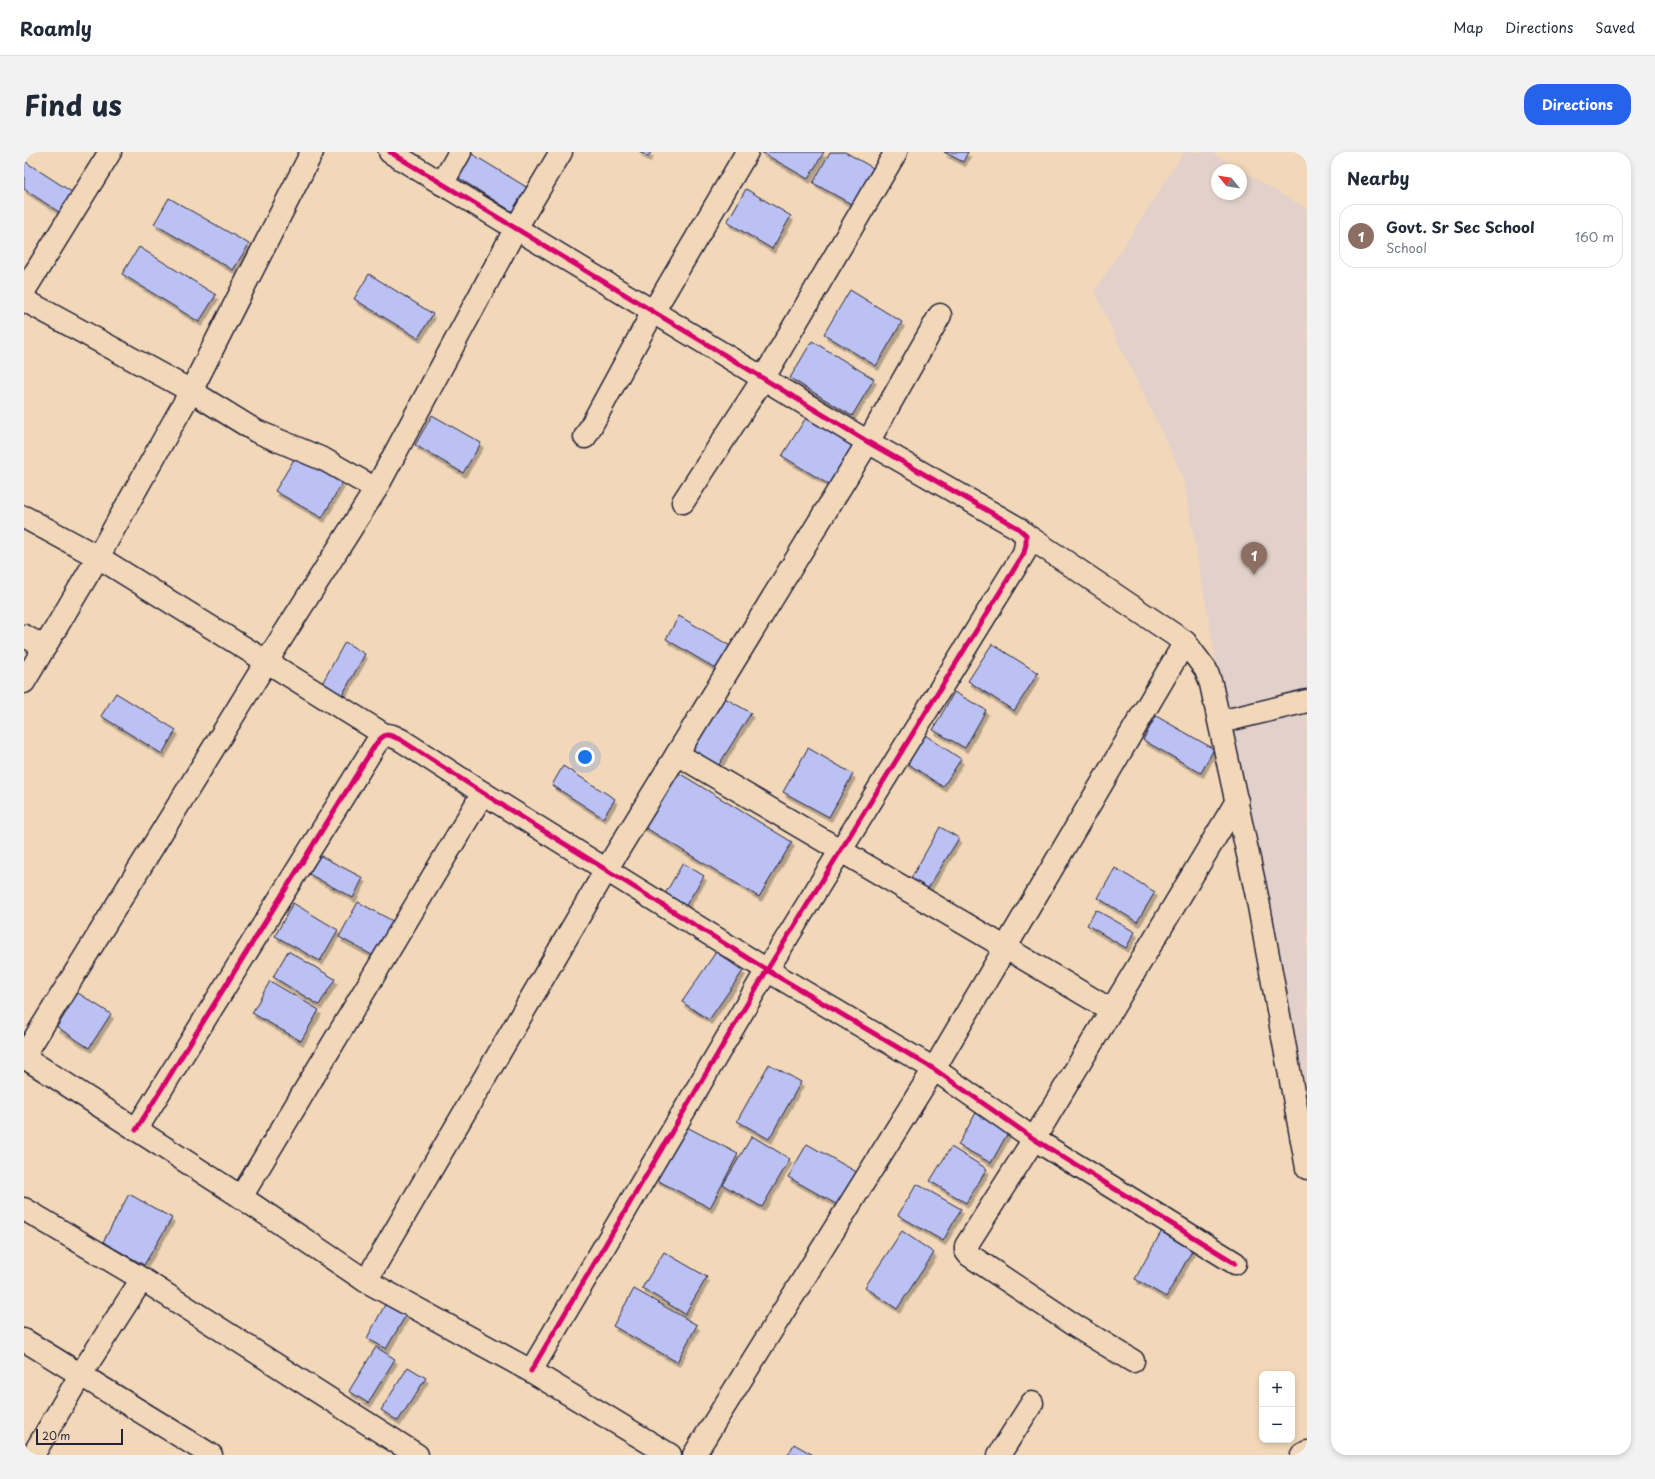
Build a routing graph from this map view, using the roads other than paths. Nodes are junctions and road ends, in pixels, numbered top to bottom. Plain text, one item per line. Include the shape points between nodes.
1 (110, 152) edge
2 (312, 152) edge
3 (390, 152) edge
4 (460, 152) edge
5 (561, 152) edge
6 (748, 152) edge
7 (896, 152) edge
8 (442, 184) junction
9 (516, 228) junction
10 (24, 291) edge
11 (24, 300) edge
12 (653, 312) junction
13 (940, 315) dead end
14 (764, 379) junction
15 (191, 391) junction
16 (585, 437) dead end
17 (868, 442) junction
18 (376, 489) junction
19 (683, 502) dead end
20 (24, 517) edge
21 (1026, 535) junction
22 (98, 557) junction
23 (24, 636) edge
24 (1185, 642) junction
25 (45, 647) junction
26 (266, 661) junction
27 (24, 682) edge
28 (1307, 701) edge
29 (1220, 722) junction
30 (385, 735) junction
31 (677, 754) junction
32 (483, 793) junction
33 (1237, 801) junction
34 (842, 850) junction
35 (606, 870) junction
36 (1005, 948) junction
37 (767, 970) junction
38 (1111, 1010) junction
39 (24, 1057) edge
40 (934, 1069) junction
41 (136, 1130) junction
42 (1034, 1139) junction
43 (1307, 1168) edge
44 (241, 1197) junction
45 (24, 1208) edge
46 (1235, 1263) dead end
47 (142, 1279) junction
48 (366, 1281) junction
49 (24, 1340) edge
50 (1133, 1361) dead end
51 (531, 1370) junction
52 (81, 1374) junction
53 (1032, 1403) dead end
54 (1307, 1452) edge
55 (33, 1455) edge
56 (211, 1455) edge
57 (417, 1455) edge
58 (670, 1455) edge
59 (694, 1455) edge
60 (999, 1455) edge
61 (1302, 1455) edge

1 - 10 street
2 - 15 street
3 - 8 street
4 - 8 street
5 - 9 street
6 - 12 street
7 - 14 street
8 - 9 street
9 - 12 street
9 - 18 street
11 - 15 street
12 - 14 street
12 - 16 street
13 - 17 street
14 - 17 street
14 - 19 street
15 - 18 street via 256,431 325,460
15 - 22 street
17 - 21 street
17 - 31 street
18 - 26 street
20 - 22 street
21 - 24 street
21 - 34 street via 1024,553
22 - 25 street
22 - 26 street
23 - 25 street
24 - 29 street via 1206,670
24 - 36 street
25 - 27 street
26 - 30 street
26 - 39 street
28 - 29 street
29 - 33 street
30 - 32 street via 390,734 401,740
30 - 41 street via 375,745
31 - 34 street
31 - 35 street
32 - 35 street
32 - 44 street
33 - 38 street
33 - 43 street
34 - 36 street
34 - 37 street
35 - 37 street
35 - 48 street
36 - 38 street
36 - 40 street
37 - 40 street
37 - 51 street
38 - 42 street
39 - 41 street
40 - 42 street
40 - 59 street
41 - 44 street
42 - 46 street
42 - 50 street via 966,1246 966,1251 1071,1323
44 - 48 street
45 - 47 street
47 - 52 street
47 - 57 street
48 - 51 street
49 - 52 street
51 - 58 street
52 - 55 street
52 - 56 street
53 - 60 street
54 - 61 street

